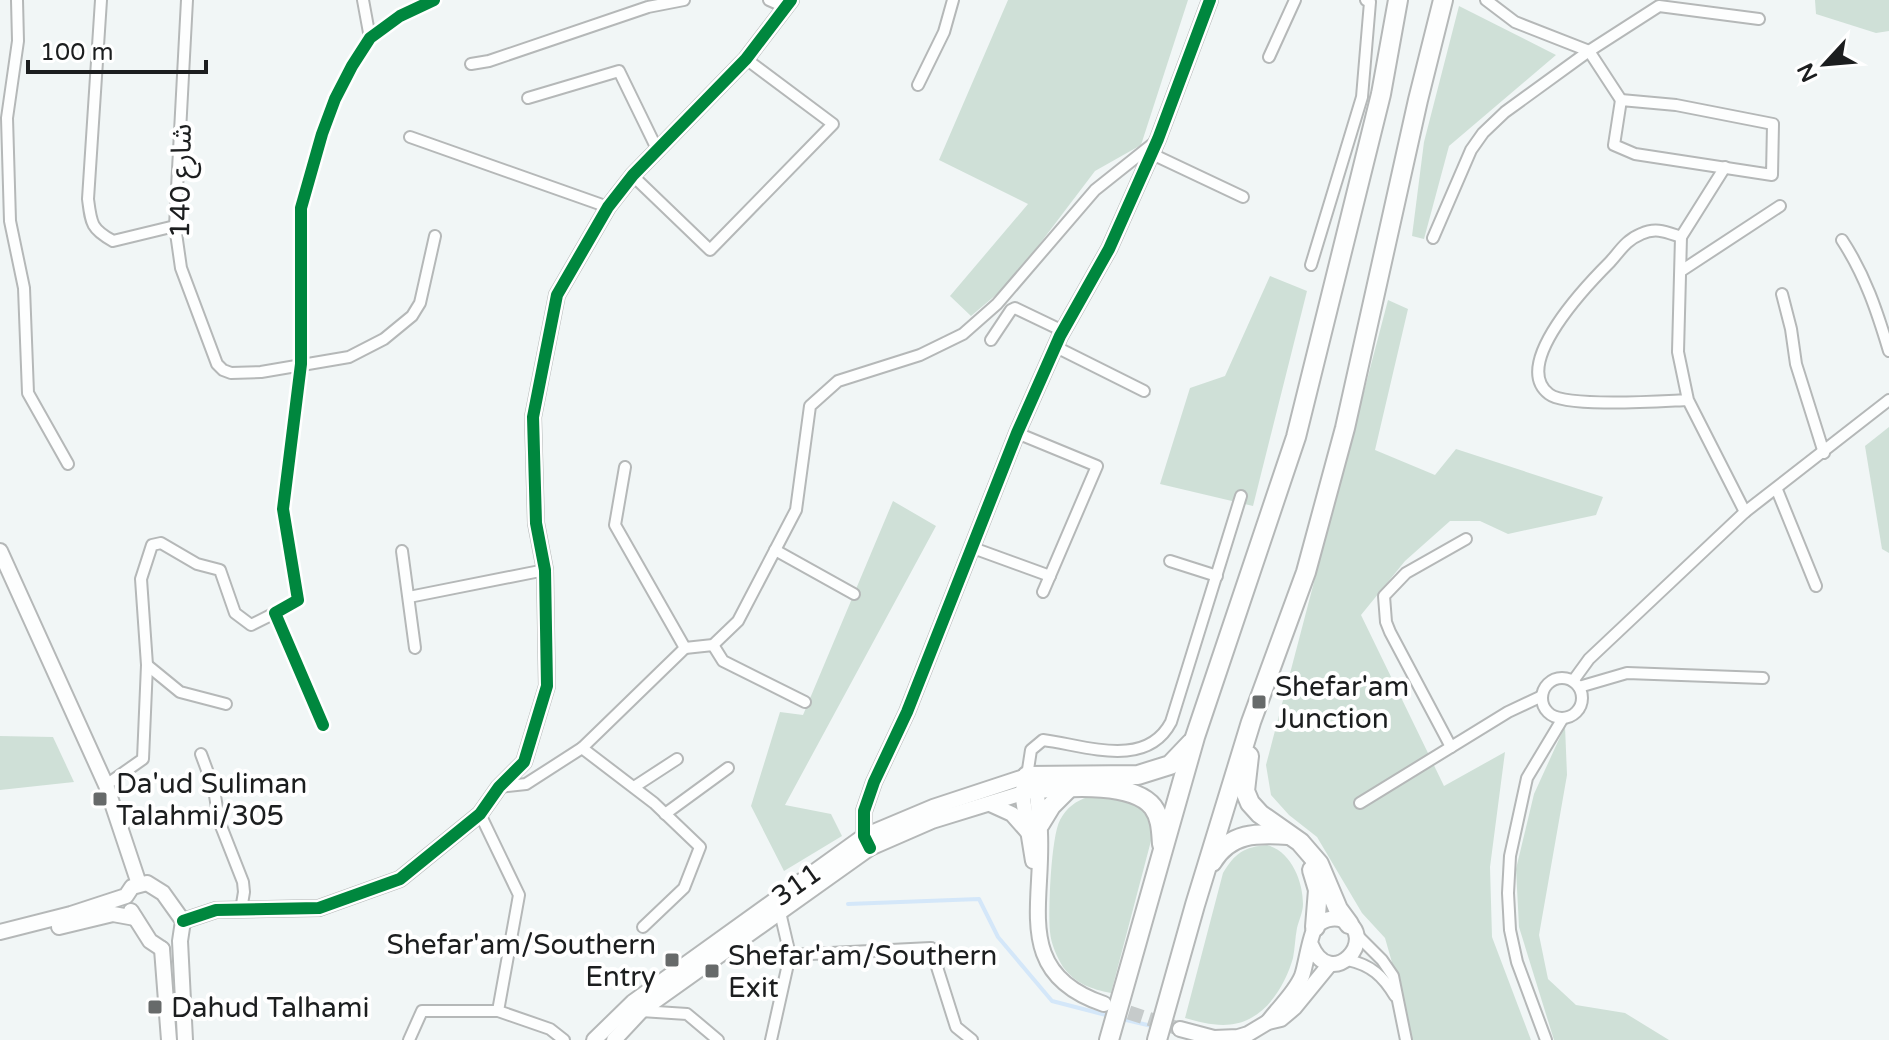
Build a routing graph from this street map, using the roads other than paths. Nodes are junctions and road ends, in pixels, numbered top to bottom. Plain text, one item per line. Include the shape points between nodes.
1 (17, 0) edge
2 (101, 0) edge
3 (187, 0) edge
4 (363, 0) edge
5 (434, 0) edge
6 (684, 0) edge
7 (769, 0) edge
8 (953, 0) edge
9 (1210, 0) edge
10 (1295, 0) edge
11 (1366, 0) edge
12 (1443, 0) edge
13 (1486, 0) edge
14 (422, 2) edge
15 (1397, 2) edge
16 (789, 4) edge
17 (1759, 19) dead end
18 (370, 38) junction
19 (1589, 51) junction
20 (1269, 57) dead end
21 (746, 59) junction
22 (471, 64) dead end
23 (918, 85) dead end
24 (528, 98) dead end
25 (1621, 100) junction
26 (410, 137) dead end
27 (1158, 139) junction
28 (657, 149) junction
29 (1152, 154) junction
30 (1725, 167) junction
31 (632, 175) junction
32 (1243, 197) dead end
33 (1780, 206) dead end
34 (608, 207) junction
35 (175, 226) junction
36 (435, 236) dead end
37 (1681, 237) junction
38 (1433, 238) dead end
39 (1842, 240) dead end
40 (1311, 265) dead end
41 (1681, 271) junction
42 (1782, 294) dead end
43 (1063, 331) junction
44 (991, 340) dead end
45 (1056, 347) junction
46 (1889, 351) edge
47 (301, 364) junction
48 (1144, 391) dead end
49 (1688, 400) junction
50 (1889, 400) edge
51 (1017, 433) junction
52 (1824, 453) junction
53 (68, 464) dead end
54 (625, 467) dead end
55 (1777, 490) junction
56 (1241, 496) dead end
57 (1745, 512) junction
58 (1466, 539) dead end
59 (973, 548) junction
60 (775, 550) junction
61 (0, 551) edge
62 (402, 551) dead end
63 (1170, 561) dead end
64 (545, 570) junction
65 (1050, 576) junction
66 (1217, 576) junction
67 (1816, 586) dead end
68 (1043, 592) dead end
69 (854, 594) dead end
70 (409, 597) junction
71 (275, 613) junction
72 (713, 645) junction
73 (415, 648) dead end
74 (685, 648) junction
75 (147, 665) junction
76 (1763, 678) dead end
77 (1576, 684) junction
78 (1542, 696) junction
79 (805, 702) dead end
80 (226, 704) dead end
81 (1563, 718) junction
82 (1251, 722) junction
83 (323, 725) dead end
84 (1195, 737) junction
85 (1451, 747) junction
86 (582, 748) junction
87 (201, 754) dead end
88 (677, 759) dead end
89 (728, 768) dead end
90 (106, 785) junction
91 (1028, 786) junction
92 (499, 787) junction
93 (634, 787) junction
94 (1070, 787) junction
95 (1360, 803) dead end
96 (990, 804) junction
97 (480, 814) junction
98 (665, 814) junction
99 (1034, 830) junction
100 (1291, 836) junction
101 (867, 842) junction
102 (1163, 852) junction
103 (1311, 855) junction
104 (139, 884) junction
105 (126, 896) junction
106 (1195, 905) junction
107 (777, 906) junction
108 (241, 910) junction
109 (135, 918) junction
110 (183, 921) junction
111 (643, 927) dead end
112 (1352, 929) junction
113 (0, 932) edge
114 (1313, 936) junction
115 (0, 940) edge
116 (180, 941) junction
117 (162, 949) junction
118 (790, 955) junction
119 (1348, 960) junction
120 (1330, 964) junction
121 (1397, 998) junction
122 (1104, 1004) tunnel mouth
123 (498, 1011) junction
124 (641, 1011) junction
125 (1268, 1022) junction
126 (1180, 1029) tunnel mouth
127 (169, 1040) edge
128 (185, 1040) edge
129 (409, 1040) edge
130 (564, 1040) edge
131 (594, 1040) edge
132 (614, 1040) edge
133 (718, 1040) edge
134 (771, 1040) edge
135 (972, 1040) edge
136 (1109, 1040) edge
137 (1157, 1040) edge
138 (1406, 1040) edge
139 (1546, 1040) edge

1 - 53 street via 18,41 7,118 10,221 24,288 28,393
2 - 35 street via 88,199 91,223 113,241
3 - 35 street, شارع 140
4 - 18 street
5 - 14 street
6 - 22 street
7 - 16 street
8 - 23 street
9 - 27 street
10 - 20 street
11 - 40 street via 1370,2 1362,97
12 - 82 highway via 1345,428 1306,572
13 - 19 street via 1515,22
14 - 18 street
15 - 84 highway via 1381,94 1296,437
16 - 21 street
17 - 19 street via 1659,6
18 - 47 street via 335,99 301,208
19 - 25 street
19 - 38 street via 1483,133
21 - 28 street
21 - 31 street via 833,124 710,250
24 - 28 street via 619,71
25 - 30 street via 1614,145 1635,154
25 - 30 street via 1773,124 1772,175
26 - 34 street
27 - 29 street
27 - 60 street via 1095,190 997,304 963,334 920,355 838,381 810,406 796,510
28 - 31 street
29 - 32 street
29 - 43 street via 1109,249
30 - 37 street
31 - 34 street
33 - 41 street
34 - 64 street via 557,295 533,417 536,523
35 - 47 street, شارع 140 via 181,268 217,364 231,373
36 - 47 street, شارع 140 via 420,303 412,316 384,339 349,357
37 - 41 street
37 - 49 street via 1659,229 1625,242 1565,310 1545,346 1540,376 1544,389 1559,399
39 - 46 street via 1877,307
41 - 49 street via 1678,352
42 - 52 street via 1796,364
43 - 44 street via 1015,308
43 - 45 street
45 - 48 street
45 - 51 street
47 - 71 street via 283,509 298,600
49 - 57 street
50 - 52 street
51 - 59 street
51 - 65 street via 1097,466
52 - 55 street
54 - 74 street via 615,525
55 - 57 street
55 - 67 street
56 - 66 street
57 - 77 street via 1589,659
58 - 85 street via 1406,573 1384,596 1390,632
59 - 65 street
59 - 101 street via 874,782 864,811
60 - 69 street
60 - 72 street via 738,621
61 - 90 street
62 - 70 street
63 - 66 street
64 - 70 street
64 - 92 street via 547,686 524,762
65 - 68 street
66 - 91 street via 1165,734 1136,750 1114,752 1043,740 1031,750
70 - 73 street
71 - 75 street via 251,625 235,613 220,570 197,564 161,543 152,545 141,579
71 - 83 street
72 - 74 street
72 - 79 street via 723,661
74 - 86 street
75 - 80 street via 180,692
75 - 90 street via 143,759
76 - 77 street via 1627,673
77 - 78 street via 1553,680
77 - 81 street via 1581,704 1575,714
78 - 81 street via 1550,714
78 - 85 street
81 - 139 street via 1527,778 1510,856 1508,893 1517,962
82 - 100 highway via 1245,791 1260,814
82 - 106 highway
84 - 91 highway via 1170,765 1151,772
84 - 102 highway
85 - 95 street
86 - 92 street via 526,784
86 - 93 street
87 - 108 street via 243,882
88 - 93 street
89 - 98 street
90 - 104 street
91 - 94 highway
91 - 96 street, 311
91 - 99 street
91 - 101 street, 311 via 933,807
92 - 97 street
93 - 98 street
94 - 99 highway
94 - 102 highway via 1144,798 1159,820
96 - 99 street
96 - 101 street, 311
97 - 108 street via 400,879 319,908
97 - 123 street via 519,895
98 - 111 street via 700,847 684,888
99 - 122 street via 1043,950 1068,989
100 - 103 highway
100 - 106 highway via 1251,834 1225,846 1209,867
101 - 107 street, 311
102 - 136 highway
103 - 112 highway
103 - 114 highway via 1318,890
104 - 105 street
104 - 110 street via 155,886
105 - 109 street
105 - 113 street
106 - 137 highway
107 - 118 street
107 - 124 street, 311
107 - 131 street, 311 via 633,1002
108 - 110 street via 216,910
109 - 115 street via 113,914
109 - 117 street
110 - 116 street
112 - 114 street via 1327,919
112 - 119 street via 1356,945
112 - 121 street via 1389,967
114 - 120 street via 1318,958
114 - 125 street via 1301,978
116 - 117 street
116 - 128 street
117 - 127 street
118 - 134 street
118 - 135 street via 931,948 956,1027
119 - 120 street
119 - 121 street via 1371,967
120 - 125 street via 1294,1008
121 - 138 street
123 - 129 street via 422,1011
123 - 130 street via 550,1029
124 - 132 street, 311
124 - 133 street via 687,1014
125 - 126 street via 1226,1039

